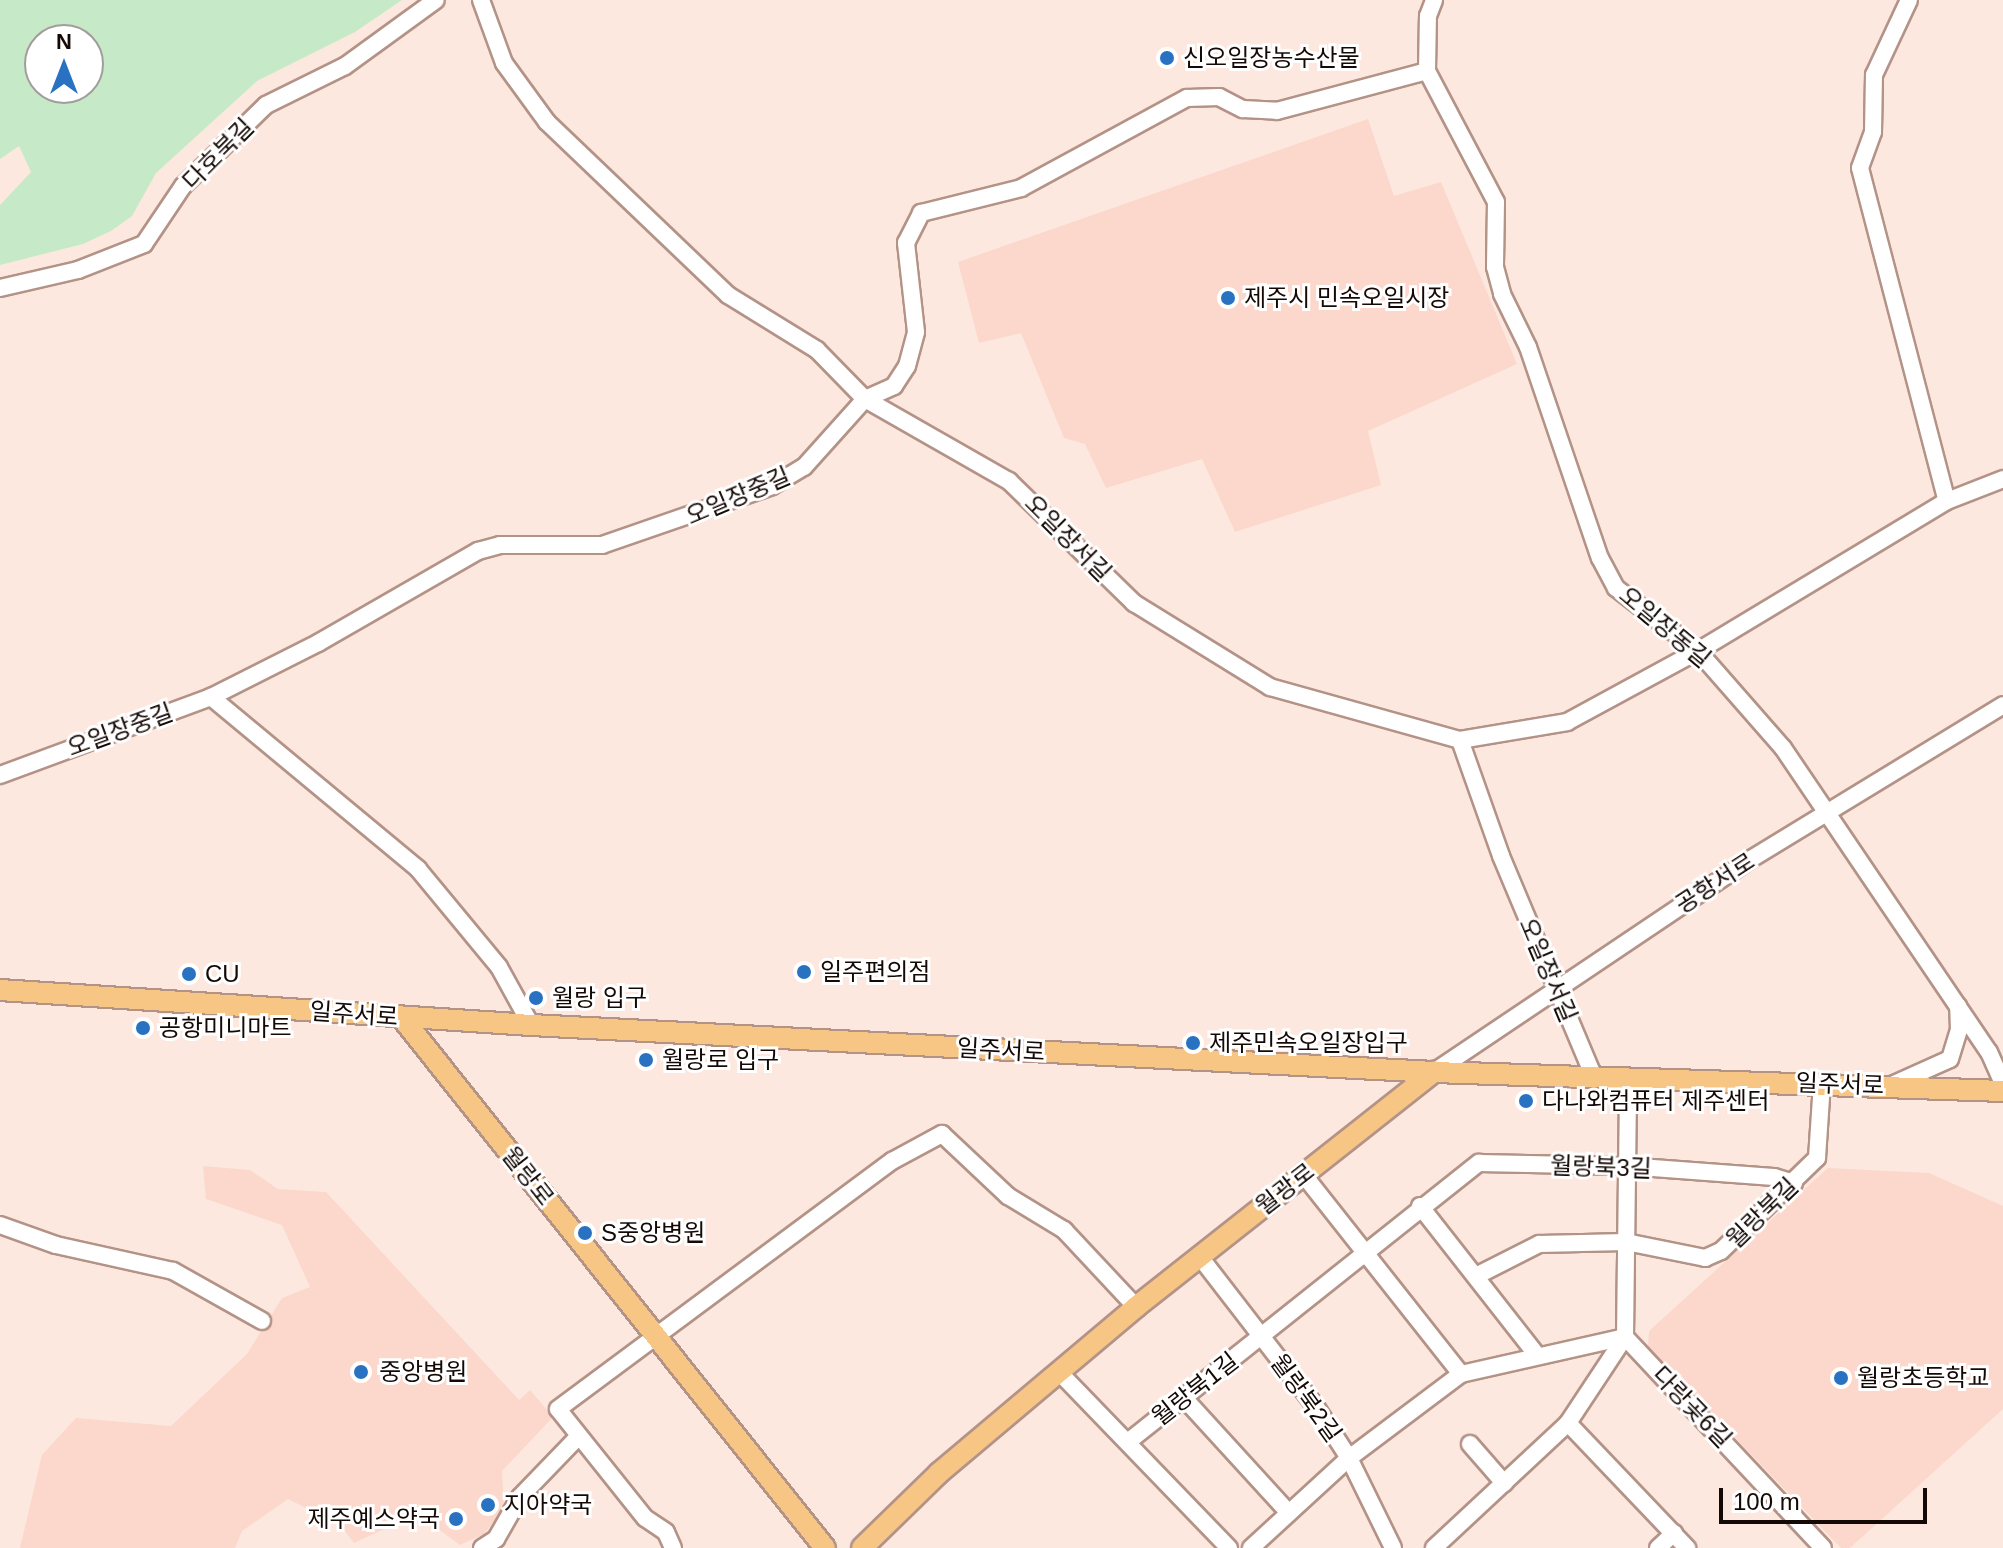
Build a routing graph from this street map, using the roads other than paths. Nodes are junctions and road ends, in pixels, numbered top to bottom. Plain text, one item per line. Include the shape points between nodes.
1 (436, 0) edge
2 (481, 0) edge
3 (1434, 0) edge
4 (1909, 0) edge
5 (1427, 71) junction
6 (0, 288) edge
7 (865, 399) junction
8 (2003, 479) edge
9 (1947, 501) junction
10 (1698, 651) junction
11 (211, 697) junction
12 (2003, 705) edge
13 (1460, 740) junction
14 (0, 775) edge
15 (1830, 812) junction
16 (0, 987) edge
17 (1556, 988) junction
18 (1957, 1004) junction
19 (402, 1018) junction
20 (531, 1025) junction
21 (1434, 1072) junction
22 (1594, 1077) junction
23 (1628, 1079) junction
24 (1822, 1082) junction
25 (2003, 1084) edge
26 (1888, 1086) junction
27 (2003, 1091) edge
28 (1626, 1166) junction
29 (1303, 1174) junction
30 (1794, 1183) junction
31 (1420, 1206) junction
32 (0, 1225) edge
33 (1626, 1242) junction
34 (1362, 1254) junction
35 (1200, 1257) junction
36 (1476, 1276) junction
37 (1136, 1307) junction
38 (262, 1321) dead end
39 (654, 1334) junction
40 (1625, 1337) junction
41 (1262, 1338) junction
42 (1536, 1354) junction
43 (1059, 1372) junction
44 (1461, 1374) junction
45 (1183, 1397) junction
46 (1568, 1423) junction
47 (578, 1437) junction
48 (1129, 1441) junction
49 (1470, 1444) dead end
50 (1349, 1458) junction
51 (1504, 1483) junction
52 (1289, 1513) junction
53 (1674, 1533) junction
54 (482, 1548) edge
55 (673, 1548) edge
56 (825, 1548) edge
57 (862, 1548) edge
58 (1229, 1548) edge
59 (1251, 1548) edge
60 (1393, 1548) edge
61 (1434, 1548) edge
62 (1658, 1548) edge
63 (1687, 1548) edge
64 (1823, 1548) edge

1 - 6 street, 다호북길 via 345,66 266,105 183,186 144,244 78,270
2 - 7 street, 오일장서길 via 504,63 547,122 728,295 817,350
3 - 5 street via 1428,16
4 - 9 street via 1874,75 1873,132 1860,168
5 - 7 street, 오일장중길 via 1277,111 1259,112 1202,95 1187,98 1021,188 921,213 906,243 916,332 912,351 894,386
5 - 10 street, 오일장동길 via 1496,202 1495,267 1502,294 1528,347 1600,558 1616,588
7 - 11 street, 오일장중길 via 804,467 772,486 602,545 500,545 478,551
7 - 13 street, 오일장서길 via 1009,481 1134,603 1208,652 1270,687
8 - 9 street
9 - 10 street
10 - 13 street via 1567,722
10 - 15 street, 오일장동길 via 1783,748
11 - 14 street, 오일장중길
11 - 20 street via 418,869 499,967
12 - 15 street, 공항서로
13 - 17 street, 오일장서길
15 - 17 street, 공항서로
15 - 18 street, 오일장동길
16 - 19 main road, 일주서로
17 - 21 street, 공항서로
17 - 22 street, 오일장서길
18 - 25 street, 오일장동길
18 - 26 street via 1959,1030 1950,1059
19 - 20 main road, 일주서로
19 - 39 main road, 월랑로
20 - 21 main road, 일주서로
21 - 22 main road, 일주서로
21 - 29 main road, 월광로
22 - 23 main road, 일주서로
23 - 24 main road, 일주서로
23 - 28 street
24 - 26 main road, 일주서로
24 - 30 street, 월랑북길 via 1817,1158
26 - 27 main road, 일주서로
28 - 30 street, 월랑북3길
28 - 31 street, 월랑북3길 via 1479,1163
28 - 33 street
29 - 34 street
29 - 35 main road, 월광로
30 - 33 street, 월랑북길 via 1721,1251 1705,1258
31 - 34 street, 월랑북3길
31 - 36 street
32 - 38 street via 56,1245 173,1271
33 - 36 street, 월랑북길 via 1539,1244
33 - 40 street
34 - 41 street, 월랑북2길
34 - 44 street
35 - 37 main road, 월광로
35 - 41 street, 월랑북2길
36 - 42 street
37 - 39 street via 1064,1230 1008,1196 942,1134 892,1161
37 - 43 main road, 월광로
39 - 47 street via 558,1409
39 - 56 main road, 월랑로
40 - 42 street
40 - 46 street
40 - 64 street, 다랑곶6길
41 - 45 street, 월랑북1길
41 - 50 street, 월랑북2길
42 - 44 street
43 - 48 street, 월랑북1길
43 - 57 main road, 월광로 via 939,1473
44 - 50 street, 월랑북2길
45 - 48 street, 월랑북1길
45 - 52 street
46 - 51 street
46 - 53 street
47 - 54 street via 520,1497 496,1539
47 - 55 street via 645,1518 666,1532
48 - 58 street, 월랑북1길
49 - 51 street
50 - 52 street, 월랑북2길
50 - 60 street, 월랑북2길
51 - 61 street
52 - 59 street, 월랑북2길
53 - 62 street
53 - 63 street

